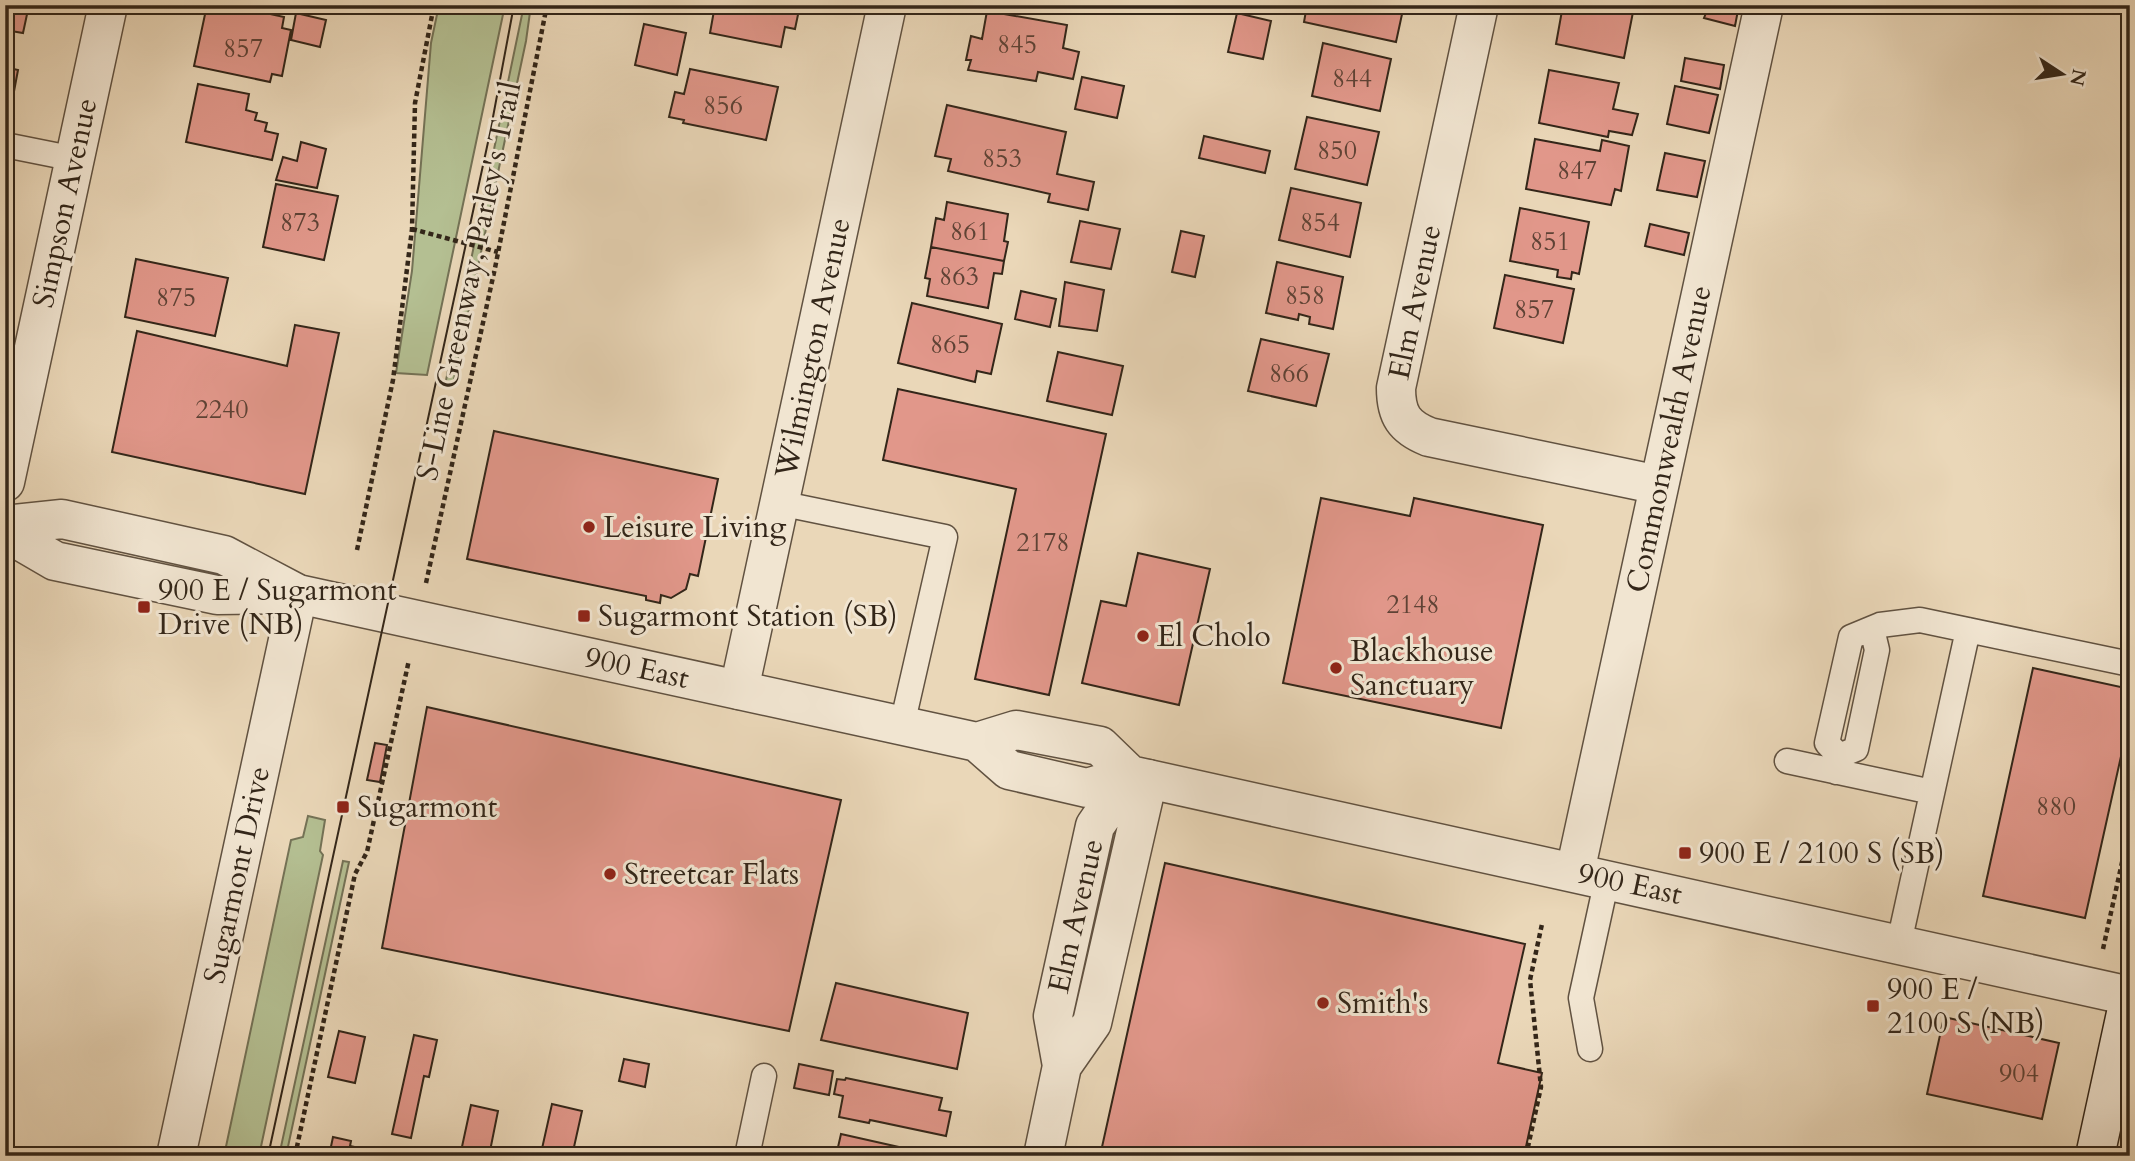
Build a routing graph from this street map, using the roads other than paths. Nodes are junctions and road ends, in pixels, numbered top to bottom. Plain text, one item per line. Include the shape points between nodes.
1 (108, 5) edge
2 (887, 5) edge
3 (1479, 5) edge
4 (1764, 5) edge
5 (5, 145) edge
6 (75, 159) junction
7 (5, 482) edge
8 (1659, 485) junction
9 (779, 503) junction
10 (5, 525) edge
11 (5, 532) edge
12 (298, 594) junction
13 (1968, 630) junction
14 (2130, 664) edge
15 (740, 690) junction
16 (902, 725) junction
17 (1787, 761) dead end
18 (1838, 764) junction
19 (1139, 777) junction
20 (1932, 792) junction
21 (1591, 875) junction
22 (1899, 943) junction
23 (2130, 995) edge
24 (1590, 1049) dead end
25 (764, 1076) dead end
26 (176, 1156) edge
27 (747, 1156) edge
28 (1043, 1156) edge
29 (2095, 1156) edge

1 - 6 street, Simpson Avenue
2 - 9 street, Wilmington Avenue
3 - 8 street, Elm Avenue via 1396,404 1413,430 1429,437
4 - 8 street, Commonwealth Avenue
5 - 6 lane
6 - 7 street, Simpson Avenue
8 - 21 street, Commonwealth Avenue
9 - 15 street, Wilmington Avenue
9 - 16 lane via 945,537
10 - 12 street, 900 East via 62,519 224,555
11 - 12 street, 900 East via 55,561 177,587 218,595
12 - 15 street, 900 East
12 - 26 street, Sugarmont Drive
13 - 14 lane
13 - 18 lane via 1920,620 1880,625 1851,637 1827,743
13 - 20 lane
15 - 16 street, 900 East
16 - 19 street, 900 East via 977,742 1009,770 1087,788
17 - 18 lane
18 - 20 lane
19 - 21 street, 900 East
19 - 28 street, Elm Avenue via 1092,1023 1062,1066
20 - 22 lane
21 - 22 street, 900 East
21 - 24 lane via 1581,998
22 - 23 street, 900 East
23 - 29 street
25 - 27 lane

